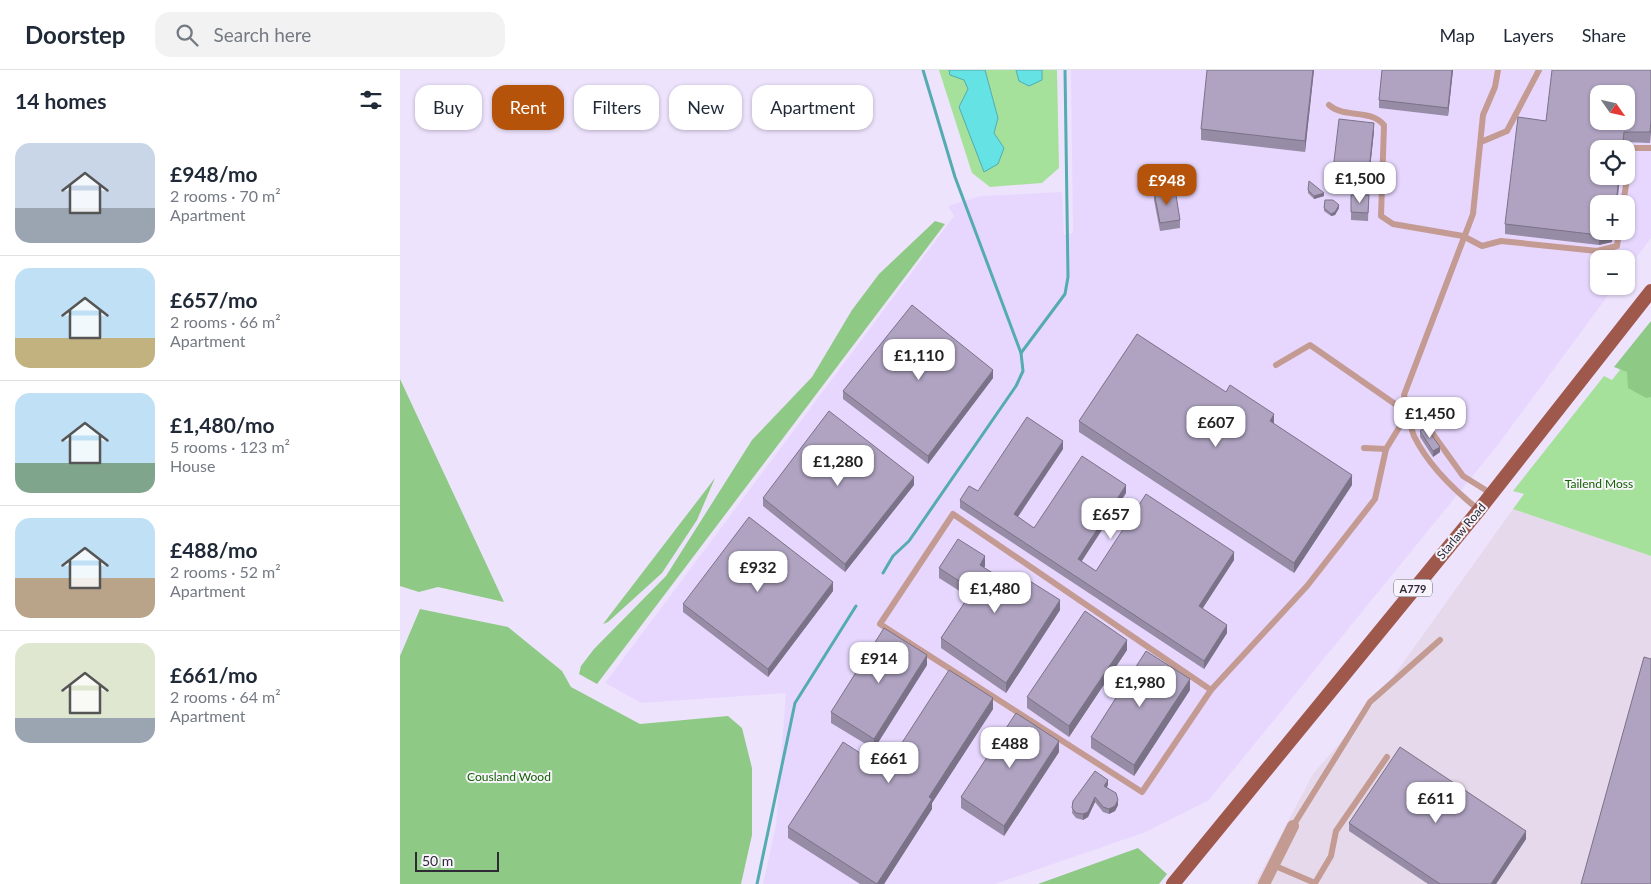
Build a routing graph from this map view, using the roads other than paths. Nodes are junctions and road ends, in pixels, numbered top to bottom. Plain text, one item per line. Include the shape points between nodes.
1 (1498, 70) edge
2 (1539, 70) edge
3 (1329, 105) dead end
4 (1481, 142) junction
5 (1651, 148) edge
6 (1625, 195) edge
7 (1463, 236) junction
8 (1618, 240) edge
9 (1651, 291) edge
10 (1276, 365) dead end
11 (1408, 413) junction
12 (1364, 448) dead end
13 (1386, 449) junction
14 (1492, 494) junction
15 (1479, 510) junction
16 (1440, 640) dead end
17 (1211, 690) junction
18 (1387, 757) dead end
19 (1293, 826) joint
20 (1273, 865) junction
21 (1316, 883) edge
22 (1173, 884) edge
23 (1264, 884) edge

1 - 4 lane via 1496,87 1484,115
2 - 4 lane via 1507,132
3 - 7 lane via 1337,112 1378,118 1384,125 1381,216 1393,224
4 - 7 lane via 1473,214
5 - 6 lane via 1632,148
7 - 8 lane via 1482,246 1501,241 1597,251 1617,246
7 - 11 lane via 1404,395
9 - 14 main road, Starlaw Road / A779
10 - 11 lane via 1310,345
11 - 13 lane
11 - 14 lane via 1425,423 1463,476
11 - 15 lane via 1414,436 1439,472
12 - 13 lane
13 - 17 lane via 1374,499 1307,586
14 - 15 main road, Starlaw Road / A779
15 - 22 main road, Starlaw Road / A779
16 - 19 lane via 1370,702
17 - 17 lane via 1142,792 880,624 953,514
18 - 21 lane via 1336,831 1331,856
19 - 20 street
20 - 21 lane
20 - 23 street

